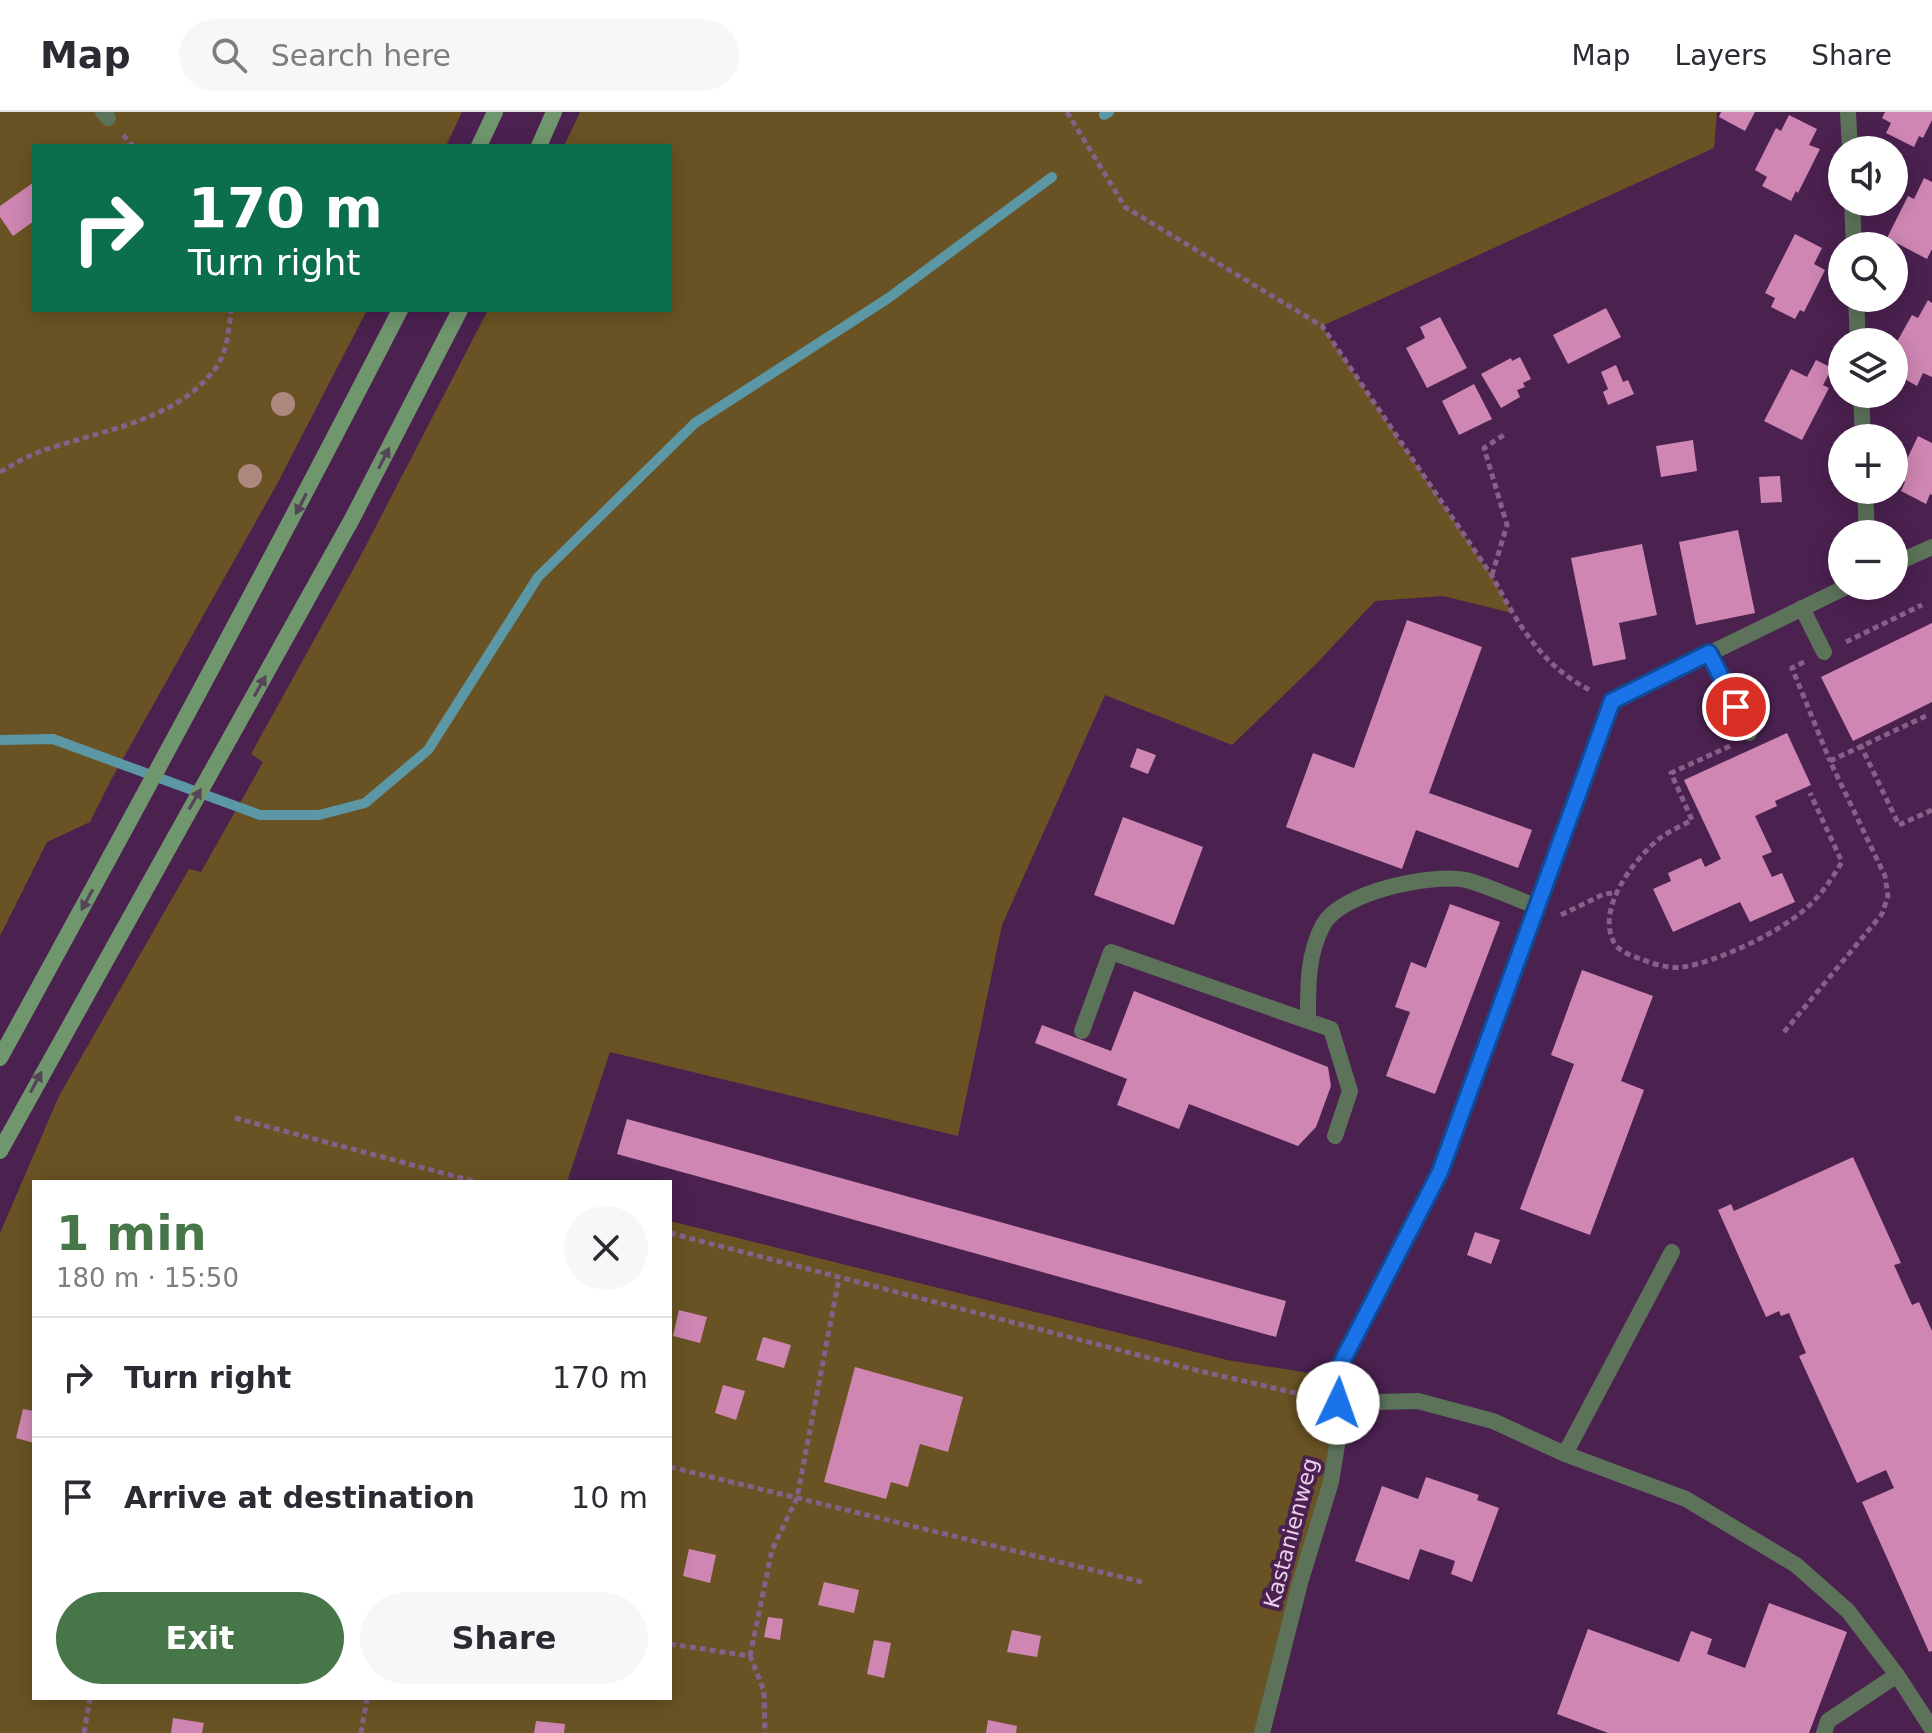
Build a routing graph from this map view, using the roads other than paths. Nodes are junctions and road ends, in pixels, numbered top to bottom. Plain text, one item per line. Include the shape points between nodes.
1 (495, 112) edge
2 (554, 112) edge
3 (1848, 112) edge
4 (1849, 136) edge
5 (480, 144) edge
6 (540, 144) edge
7 (399, 312) edge
8 (459, 312) edge
9 (1932, 547) edge
10 (1908, 558) edge
11 (1828, 596) edge
12 (1802, 608) junction
13 (1824, 652) road end
14 (1709, 653) junction
15 (1749, 733) road end
16 (1536, 906) junction
17 (1308, 1021) junction
18 (1082, 1031) dead end
19 (0, 1058) edge
20 (1335, 1136) dead end
21 (0, 1151) edge
22 (1672, 1252) dead end
23 (1338, 1403) junction
24 (1565, 1454) junction
25 (1897, 1675) junction
26 (1932, 1729) edge
27 (1262, 1733) edge
28 (1824, 1733) edge

1 - 5 main road
2 - 6 main road
3 - 4 street
7 -> 19 main road
21 -> 8 main road via 352,519
9 - 10 street
11 - 12 street
12 - 13 street
12 - 14 street
14 - 15 street
14 - 16 street, Kastanienweg via 1612,701
16 - 17 street via 1464,880 1405,882 1358,897 1324,922 1308,968
16 - 23 street, Kastanienweg via 1440,1172 1334,1377
17 - 18 street via 1111,952
17 - 20 street via 1331,1029 1350,1091
22 - 24 street
23 - 24 street via 1418,1401 1493,1421
23 - 27 street, Kastanienweg via 1341,1420 1331,1482
24 - 25 street via 1686,1499 1796,1565 1848,1611
25 - 26 street
25 - 28 street via 1828,1721

